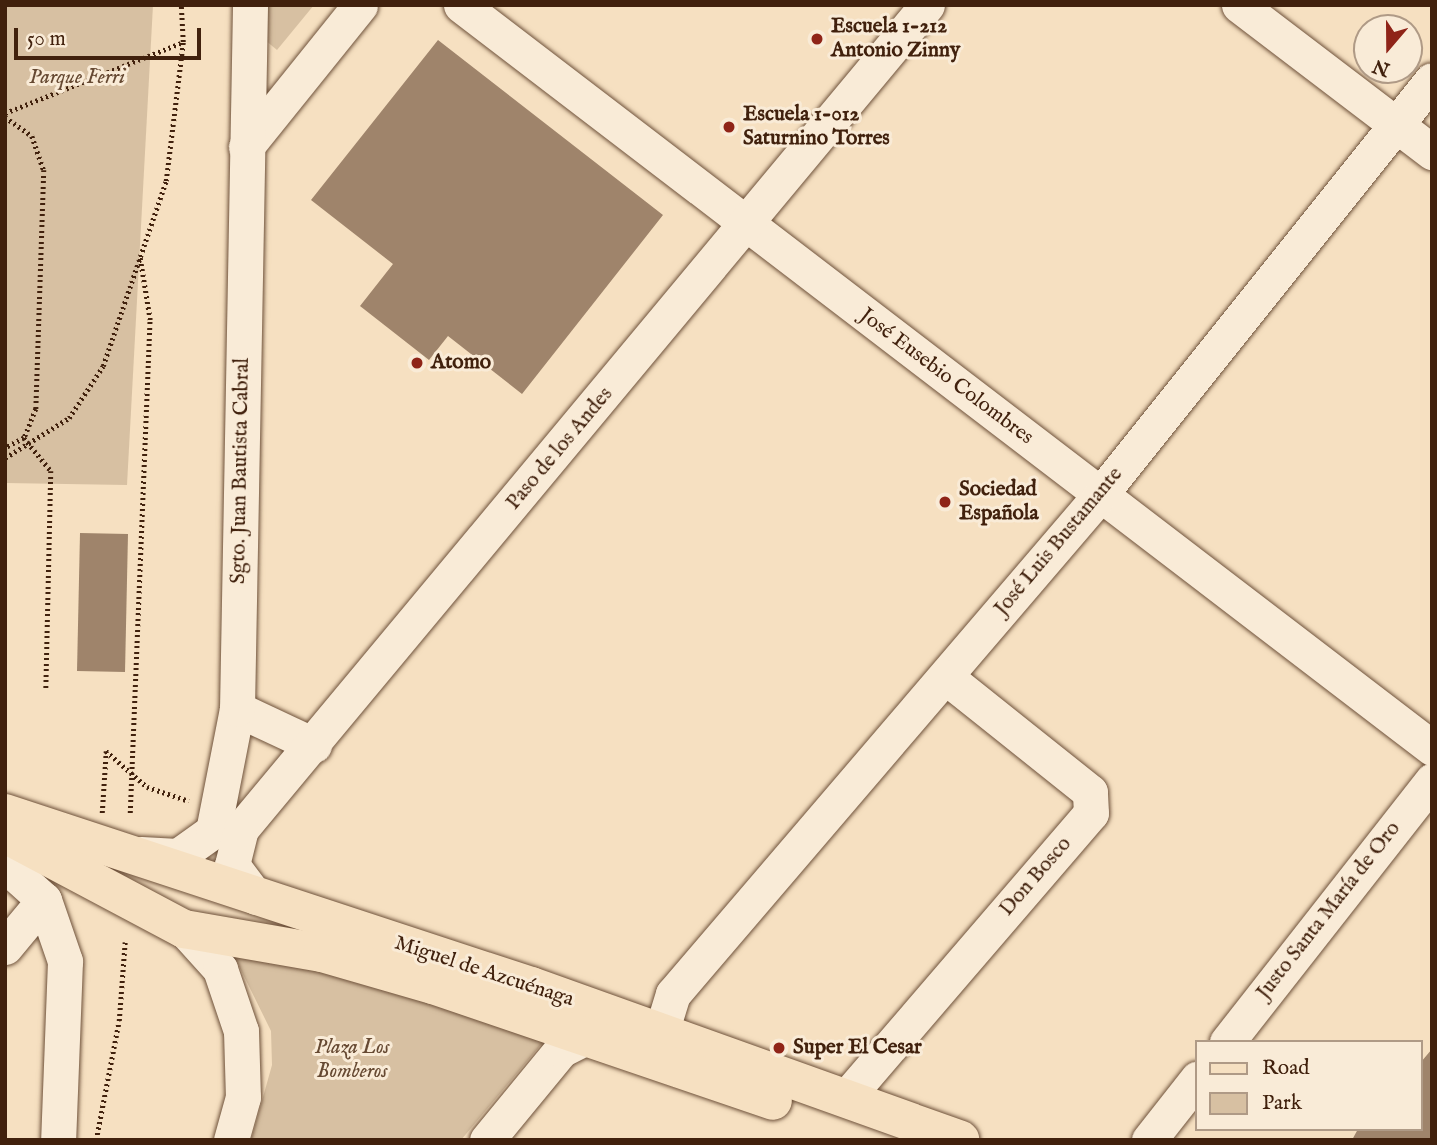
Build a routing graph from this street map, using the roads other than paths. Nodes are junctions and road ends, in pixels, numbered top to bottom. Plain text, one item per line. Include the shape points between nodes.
1 (250, 5) edge
2 (360, 5) edge
3 (461, 5) edge
4 (927, 5) edge
5 (1239, 5) edge
6 (1432, 80) edge
7 (1395, 124) junction
8 (246, 147) junction
9 (1432, 152) edge
10 (746, 225) junction
11 (1100, 495) junction
12 (946, 677) junction
13 (237, 709) junction
14 (314, 745) junction
15 (1432, 748) edge
16 (1432, 781) edge
17 (5, 813) edge
18 (5, 834) edge
19 (109, 848) junction
20 (5, 865) edge
21 (256, 897) junction
22 (44, 900) junction
23 (184, 929) junction
24 (5, 947) edge
25 (673, 994) junction
26 (625, 1018) junction
27 (664, 1034) junction
28 (585, 1036) junction
29 (1229, 1040) edge
30 (691, 1072) junction
31 (1196, 1080) edge
32 (845, 1098) junction
33 (58, 1140) edge
34 (231, 1140) edge
35 (487, 1140) edge
36 (884, 1140) edge
37 (960, 1140) edge
38 (1149, 1140) edge

1 - 8 street, Sgto. Juan Bautista Cabral
2 - 8 street
3 - 10 street, José Eusebio Colombres
4 - 10 street, Paso de los Andes
5 - 7 street
6 - 7 street, José Luis Bustamante
7 - 9 street
7 - 11 street, José Luis Bustamante
8 - 13 street, Sgto. Juan Bautista Cabral
10 - 11 street, José Eusebio Colombres
10 - 14 street, Paso de los Andes
11 - 12 street, José Luis Bustamante
11 - 15 street, José Eusebio Colombres
12 - 25 street, José Luis Bustamante
12 - 32 street, Don Bosco via 1090,792 1091,813
13 - 14 street
13 - 19 street, Sgto. Juan Bautista Cabral via 213,831 178,856
14 - 21 street, Paso de los Andes via 232,845 232,865
16 - 29 street, Justo Santa María de Oro
17 - 19 main road, Miguel de Azcuénaga
18 - 23 main road, Miguel de Azcuénaga
19 - 21 main road, Miguel de Azcuénaga
20 - 22 street
21 - 26 main road, Miguel de Azcuénaga
22 - 24 street
22 - 33 street via 65,961 68,1003
23 - 28 main road, Miguel de Azcuénaga via 323,953
23 - 34 street via 220,969 241,1031 243,1097
25 - 26 street, José Luis Bustamante
25 - 27 street, José Luis Bustamante
26 - 27 main road, Miguel de Azcuénaga
26 - 28 street, José Luis Bustamante
27 - 30 street
27 - 32 main road, Miguel de Azcuénaga
28 - 30 main road, Miguel de Azcuénaga
28 - 35 street, José Luis Bustamante via 561,1051
30 - 36 main road, Miguel de Azcuénaga
31 - 38 street
32 - 37 main road, Miguel de Azcuénaga

